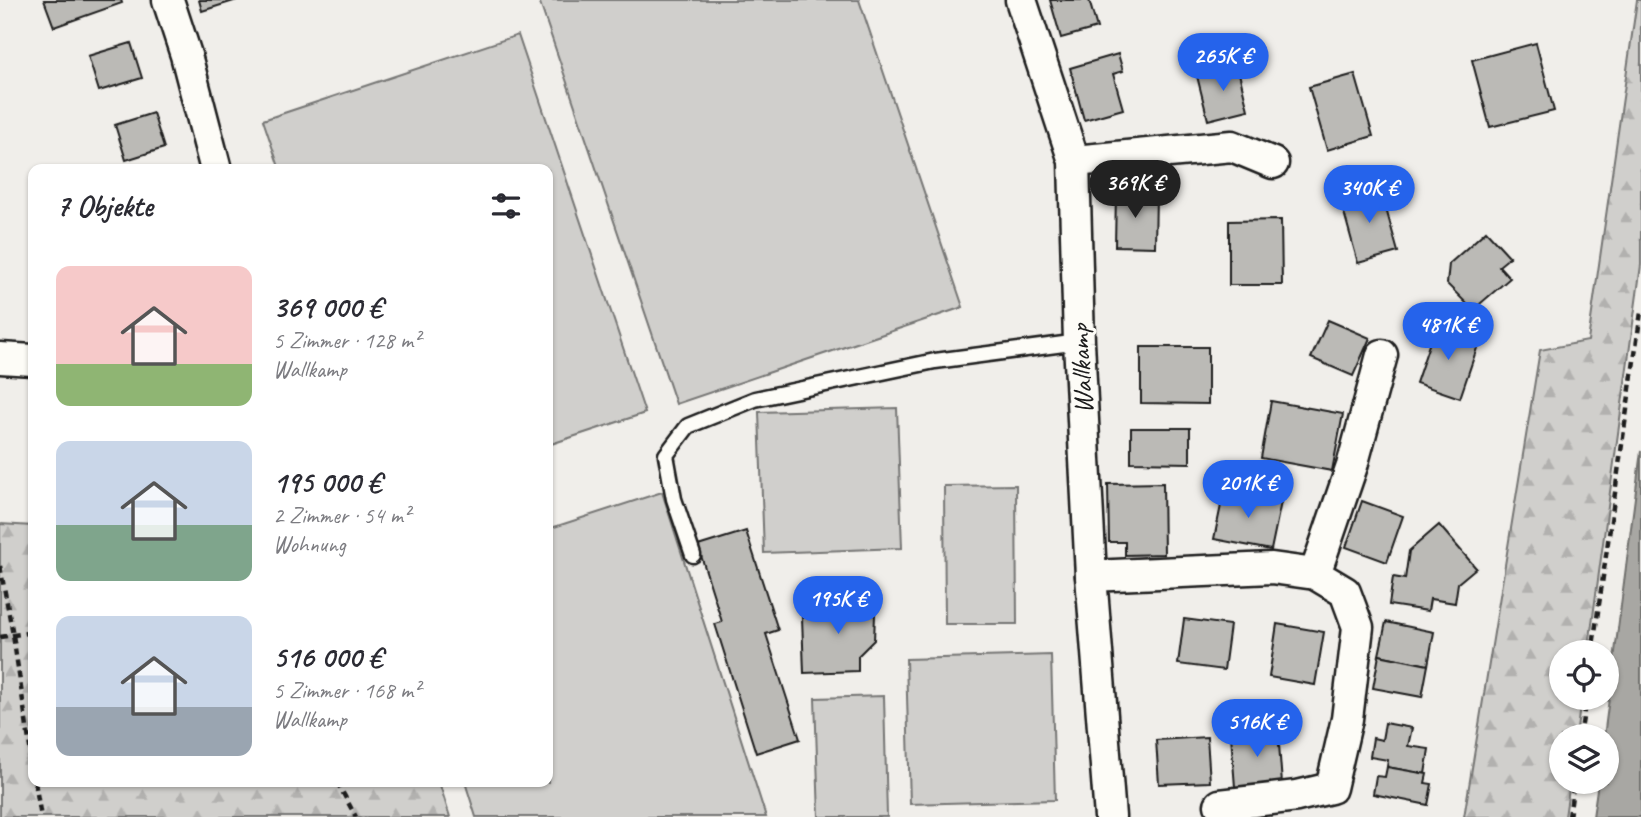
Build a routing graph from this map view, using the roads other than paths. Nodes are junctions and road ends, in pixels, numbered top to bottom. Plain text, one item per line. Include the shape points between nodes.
1 (168, 0) edge
2 (1021, 0) edge
3 (1074, 161) junction
4 (1273, 163) dead end
5 (214, 164) edge
6 (1079, 342) junction
7 (1382, 355) dead end
8 (0, 358) edge
9 (28, 360) edge
10 (692, 555) dead end
11 (1315, 574) junction
12 (1091, 576) junction
13 (1220, 805) dead end
14 (1110, 817) edge

1 - 5 street
2 - 3 street, Wallkamp
3 - 4 street via 1232,146
3 - 6 street, Wallkamp
6 - 10 lane via 935,361 755,399 688,426 666,455
6 - 12 street, Wallkamp
7 - 11 street via 1352,466
8 - 9 street
11 - 12 street via 1272,568
11 - 13 street via 1345,592 1358,627 1347,719 1331,788
12 - 14 street, Wallkamp

